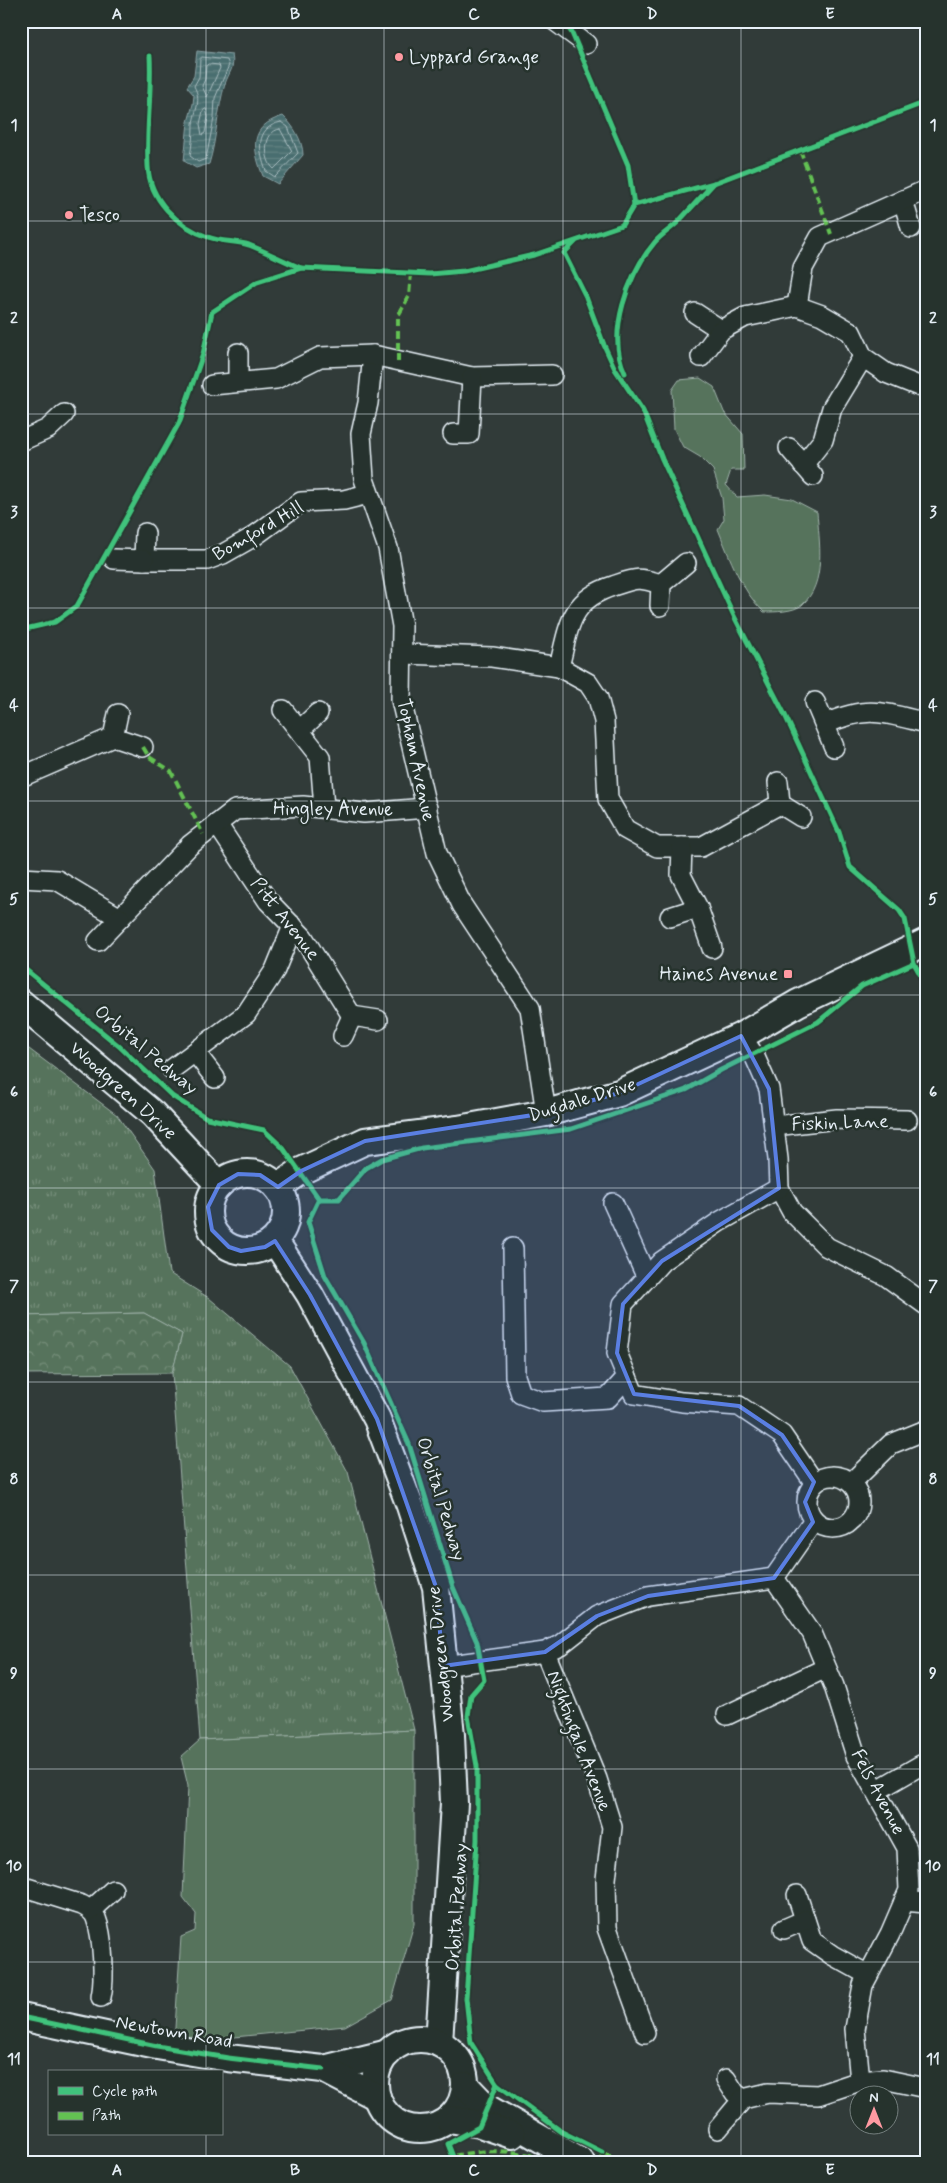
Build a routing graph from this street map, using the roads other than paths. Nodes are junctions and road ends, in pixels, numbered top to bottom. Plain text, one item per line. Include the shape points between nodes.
1 (555, 21) edge
2 (586, 44) dead end
3 (926, 190) edge
4 (903, 200) junction
5 (911, 228) dead end
6 (797, 306) junction
7 (695, 313) dead end
8 (721, 330) junction
9 (238, 353) dead end
10 (373, 355) junction
11 (701, 357) dead end
12 (863, 357) junction
13 (552, 375) dead end
14 (472, 377) junction
15 (238, 382) junction
16 (212, 385) dead end
17 (926, 389) edge
18 (64, 414) dead end
19 (469, 434) dead end
20 (21, 441) edge
21 (789, 448) dead end
22 (368, 494) junction
23 (145, 533) dead end
24 (114, 560) dead end
25 (144, 560) junction
26 (686, 563) dead end
27 (661, 584) junction
28 (660, 606) dead end
29 (402, 654) junction
30 (559, 668) junction
31 (815, 702) dead end
32 (283, 710) dead end
33 (318, 713) dead end
34 (118, 714) dead end
35 (926, 723) edge
36 (825, 724) junction
37 (300, 730) junction
38 (113, 737) junction
39 (143, 748) dead end
40 (834, 748) dead end
41 (21, 778) edge
42 (778, 782) dead end
43 (780, 804) junction
44 (324, 808) junction
45 (427, 808) junction
46 (801, 817) dead end
47 (217, 824) junction
48 (682, 847) junction
49 (21, 878) edge
50 (698, 908) junction
51 (670, 917) dead end
52 (120, 918) junction
53 (293, 926) junction
54 (98, 941) dead end
55 (926, 942) edge
56 (712, 948) dead end
57 (21, 1003) edge
58 (352, 1016) junction
59 (378, 1020) dead end
60 (343, 1036) dead end
61 (741, 1036) junction
62 (195, 1052) junction
63 (172, 1069) dead end
64 (215, 1078) dead end
65 (546, 1113) junction
66 (907, 1120) dead end
67 (774, 1126) junction
68 (219, 1185) junction
69 (278, 1187) junction
70 (778, 1188) junction
71 (613, 1203) dead end
72 (275, 1240) junction
73 (513, 1248) dead end
74 (647, 1278) junction
75 (926, 1305) edge
76 (627, 1376) junction
77 (926, 1430) edge
78 (814, 1482) junction
79 (852, 1482) junction
80 (813, 1522) junction
81 (774, 1578) junction
82 (545, 1652) junction
83 (443, 1666) junction
84 (826, 1668) junction
85 (727, 1715) dead end
86 (926, 1766) edge
87 (876, 1791) junction
88 (21, 1886) edge
89 (113, 1890) dead end
90 (797, 1895) dead end
91 (904, 1901) junction
92 (926, 1903) edge
93 (91, 1910) junction
94 (805, 1920) junction
95 (784, 1929) dead end
96 (868, 1975) junction
97 (100, 1997) dead end
98 (21, 2017) edge
99 (645, 2033) dead end
100 (439, 2043) junction
101 (388, 2053) junction
102 (323, 2069) junction
103 (726, 2079) dead end
104 (860, 2081) junction
105 (466, 2085) junction
106 (926, 2088) edge
107 (377, 2098) junction
108 (743, 2099) junction
109 (449, 2119) junction
110 (718, 2129) dead end
111 (581, 2162) edge

1 - 2 street
3 - 4 street
4 - 5 street
4 - 6 street via 820,237 803,268
6 - 8 street via 745,316
6 - 12 street via 822,315 851,332
7 - 8 street
8 - 11 street
9 - 15 street
10 - 14 street
10 - 15 street via 320,357 276,379
10 - 22 street, Topham Avenue via 361,434
12 - 17 street via 886,373
12 - 21 street via 832,408 823,440 808,471
13 - 14 street
14 - 19 street
15 - 16 street
18 - 20 street via 48,429
22 - 25 street, Bomford Hill via 344,500 301,502 253,537 207,560
22 - 29 street, Topham Avenue via 388,548 402,626
23 - 25 street
24 - 25 street, Bomford Hill
26 - 27 street
27 - 28 street
27 - 30 street via 638,578 597,591 583,601 572,616
29 - 30 street via 492,657
29 - 45 street, Topham Avenue via 401,700
30 - 48 street via 588,683 598,698 604,722 608,800 625,829 657,847
31 - 36 street
32 - 37 street
33 - 37 street
34 - 38 street
35 - 36 street via 880,711 850,713
36 - 40 street
37 - 44 street via 320,757
38 - 39 street
38 - 41 street
42 - 43 street
43 - 46 street
43 - 48 street via 701,847
44 - 45 street, Hingley Avenue via 364,813
44 - 47 street, Hingley Avenue via 235,810
45 - 65 street, Topham Avenue via 436,853 462,906 530,1008
47 - 52 street, Hingley Avenue via 190,844
47 - 53 street, Pitt Avenue via 268,900
48 - 50 street via 681,875
49 - 52 street via 56,880
50 - 51 street
50 - 56 street
52 - 54 street, Hingley Avenue
53 - 58 street, Pitt Avenue
53 - 62 street via 275,970 246,1014
55 - 61 main road, Dugdale Drive via 798,1003
57 - 68 main road, Woodgreen Drive via 153,1114
58 - 59 street
58 - 60 street
61 - 65 main road, Dugdale Drive via 619,1093
61 - 67 street via 754,1055 769,1089
62 - 63 street
62 - 64 street
65 - 69 main road, Dugdale Drive via 365,1141 301,1172
66 - 67 street, Fiskin Lane via 838,1120
67 - 70 street
68 - 69 main road via 238,1174 249,1173 270,1180
68 - 72 main road via 208,1207 210,1224 220,1240 241,1251 253,1251
69 - 72 main road via 287,1208 284,1226
70 - 74 street via 719,1222 662,1261
70 - 75 street via 792,1212 827,1247 886,1276
71 - 74 street
72 - 83 main road, Woodgreen Drive via 310,1295 376,1419 410,1506 436,1587
73 - 76 street via 515,1376 521,1394 543,1402 608,1398
74 - 76 street via 623,1304 616,1353
76 - 78 street via 634,1394 739,1406 782,1436
77 - 79 street via 891,1444
78 - 79 street via 833,1475
78 - 80 street via 805,1502
79 - 80 street via 861,1502 853,1522 833,1530
80 - 81 street
81 - 82 street via 648,1596 597,1616 560,1645
81 - 84 street, Fels Avenue via 812,1633
82 - 83 street
82 - 99 street, Nightingale Avenue via 597,1779 612,1827 606,1879 607,1928
83 - 100 main road, Woodgreen Drive via 454,1803
84 - 85 street
84 - 87 street, Fels Avenue via 856,1756
86 - 87 street via 920,1765
87 - 91 street, Fels Avenue via 907,1848 909,1890
88 - 93 street via 82,1904
89 - 93 street
90 - 94 street
91 - 92 street
91 - 96 street, Fels Avenue
93 - 97 street via 96,1918 102,1956 104,1984
94 - 95 street
94 - 96 street via 812,1942
96 - 104 street, Fels Avenue via 863,1985 855,2029
98 - 102 main road, Newtown Road via 157,2046
100 - 101 main road via 426,2039 412,2040 399,2044
100 - 105 main road via 458,2060
101 - 102 main road, Newtown Road
101 - 107 main road via 376,2074
102 - 107 main road, Newtown Road
103 - 108 street
104 - 106 street via 882,2079
104 - 108 street via 818,2095 768,2093
105 - 109 main road via 464,2098
105 - 111 main road via 487,2108
107 - 109 main road via 386,2114 408,2128 426,2129
108 - 110 street
109 - 111 main road via 496,2129

